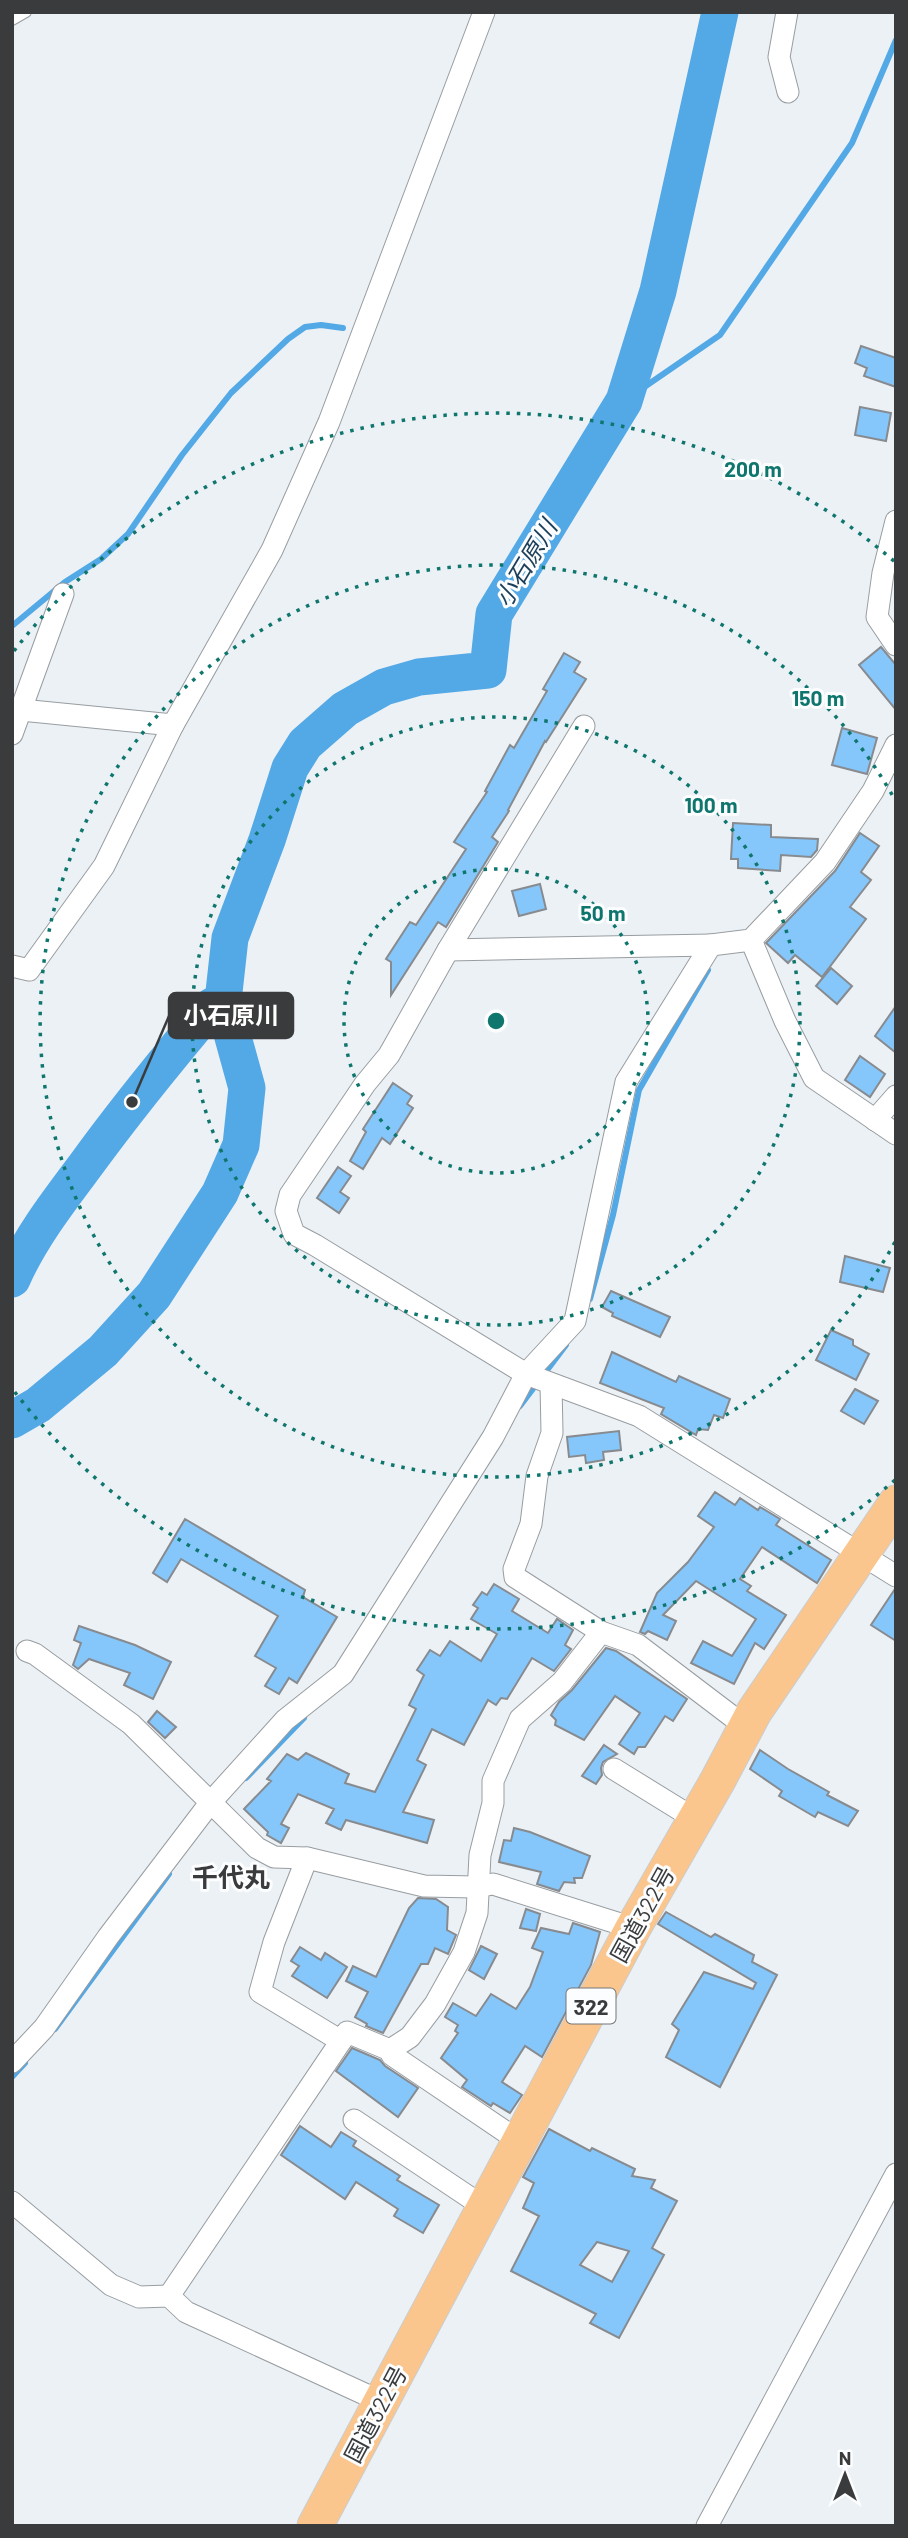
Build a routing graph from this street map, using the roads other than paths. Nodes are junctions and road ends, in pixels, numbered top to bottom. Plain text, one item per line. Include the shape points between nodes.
1 (26, 12) edge
2 (484, 12) edge
3 (787, 12) edge
4 (12, 20) edge
5 (788, 92) dead end
6 (896, 521) edge
7 (62, 594) dead end
8 (896, 645) edge
9 (21, 710) junction
10 (173, 726) junction
11 (584, 726) dead end
12 (12, 734) edge
13 (896, 745) edge
14 (753, 945) junction
15 (711, 946) junction
16 (448, 950) junction
17 (12, 966) edge
18 (896, 1096) edge
19 (875, 1120) junction
20 (896, 1134) edge
21 (539, 1379) junction
22 (896, 1503) edge
23 (862, 1554) junction
24 (896, 1576) edge
25 (601, 1632) junction
26 (27, 1651) dead end
27 (746, 1727) junction
28 (614, 1769) dead end
29 (214, 1807) junction
30 (695, 1819) junction
31 (307, 1858) junction
32 (477, 1887) junction
33 (633, 1928) junction
34 (341, 2041) junction
35 (390, 2050) junction
36 (12, 2062) edge
37 (354, 2120) dead end
38 (519, 2141) junction
39 (896, 2174) edge
40 (12, 2202) edge
41 (484, 2207) junction
42 (169, 2296) junction
43 (382, 2402) junction
44 (315, 2526) edge
45 (707, 2526) edge

1 - 4 lane
2 - 10 street via 329,422 272,550
3 - 5 street via 779,57
6 - 8 street via 877,617
7 - 9 street
9 - 10 street
9 - 12 street
10 - 17 street via 104,866 29,970
11 - 16 street
13 - 14 street via 873,791 825,862
14 - 15 street
14 - 19 street via 814,1078
15 - 16 street
15 - 21 street via 626,1082 575,1321
16 - 21 street via 389,1055 290,1195 286,1211 294,1234
18 - 19 street
19 - 20 street
21 - 23 street via 639,1416
21 - 25 street via 552,1433 537,1476 531,1524 515,1577
21 - 29 street via 493,1437 342,1674 285,1720
22 - 23 highway, 国道322号 / 322
23 - 24 street
23 - 27 highway, 国道322号 / 322
25 - 27 street via 638,1645
25 - 32 street via 562,1682 520,1719 493,1781
26 - 29 street via 131,1724
27 - 30 highway, 国道322号 / 322
28 - 30 street
29 - 31 street via 257,1848 274,1857
29 - 36 street via 108,1937 44,2028
30 - 33 highway, 国道322号 / 322
31 - 32 street via 425,1886
31 - 34 street via 260,1992
32 - 33 street via 494,1884
32 - 35 street via 477,1913 464,1952 427,2015 410,2037
33 - 38 highway, 国道322号 / 322
34 - 35 street via 347,2032
34 - 42 street
35 - 38 street
37 - 41 street
38 - 41 highway, 国道322号 / 322
39 - 45 street
40 - 42 street via 111,2285 139,2297
41 - 43 highway, 国道322号 / 322
42 - 43 street via 186,2312
43 - 44 highway, 国道322号 / 322

